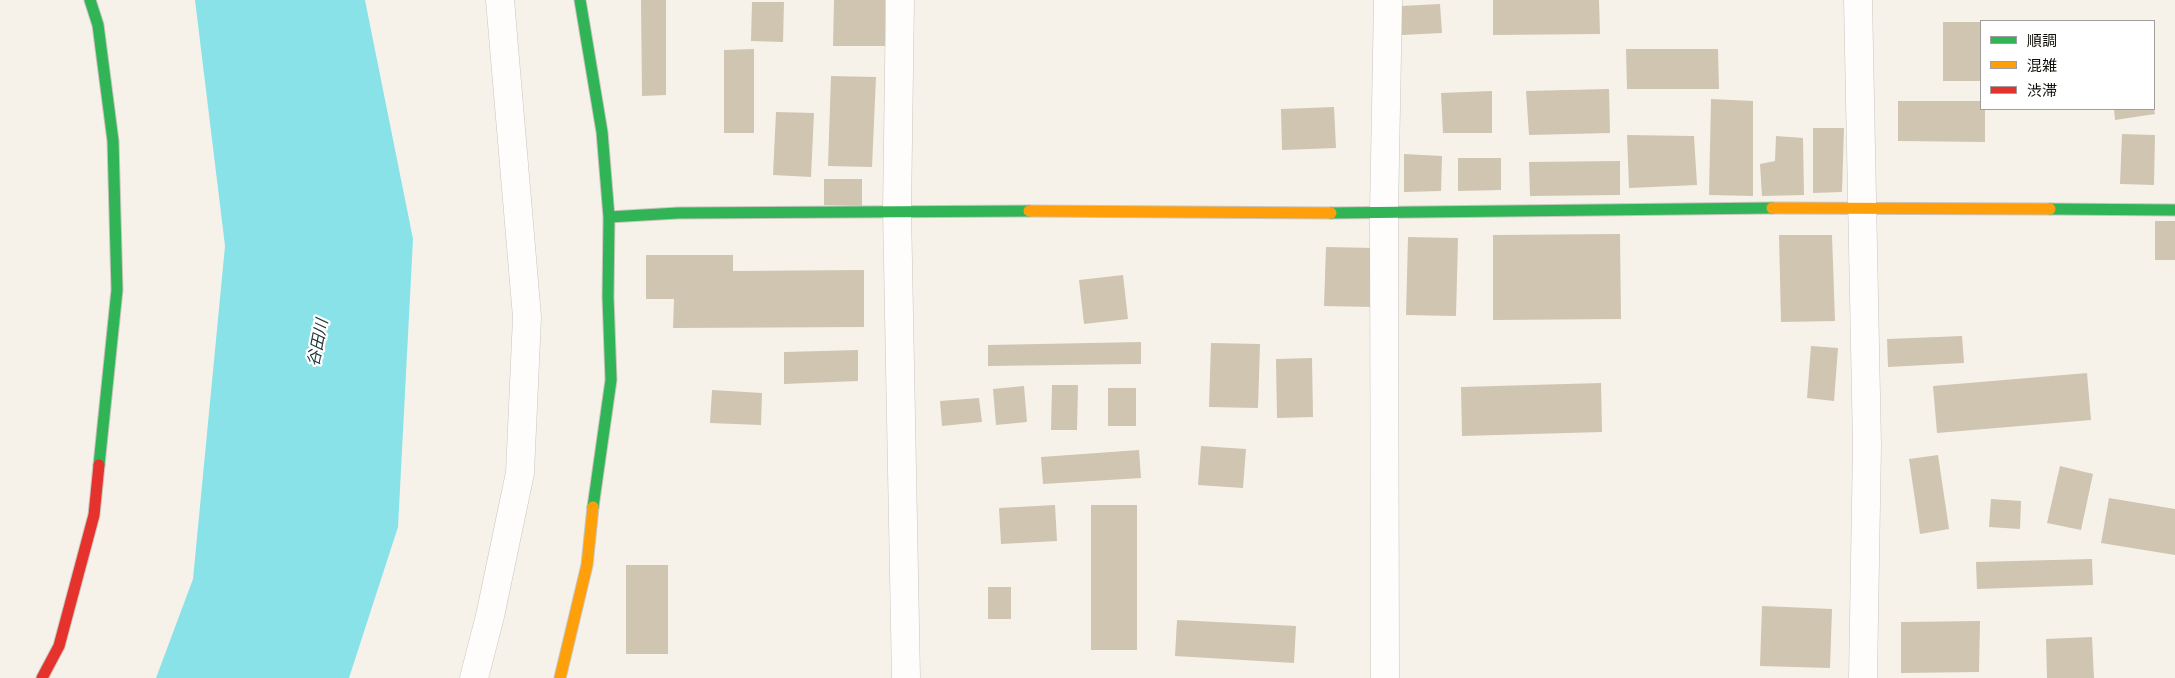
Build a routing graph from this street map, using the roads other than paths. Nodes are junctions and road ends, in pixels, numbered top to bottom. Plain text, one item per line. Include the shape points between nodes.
1 (90, 0) edge
2 (500, 0) edge
3 (580, 0) edge
4 (900, 0) edge
5 (1388, 0) edge
6 (1858, 0) edge
7 (1862, 207) junction
8 (897, 210) junction
9 (2175, 210) edge
10 (1384, 212) junction
11 (609, 217) junction
12 (42, 678) edge
13 (474, 678) edge
14 (560, 678) edge
15 (906, 678) edge
16 (1385, 678) edge
17 (1863, 678) edge

1 - 12 street via 98,25 113,141 117,290 94,515 59,646
2 - 13 street via 526,326 520,473
3 - 11 street via 602,132
4 - 8 street
5 - 10 street
6 - 7 street
7 - 9 street
7 - 10 street
7 - 17 street via 1867,445
8 - 10 street
8 - 11 street
8 - 15 street
10 - 16 street
11 - 14 street via 611,380 587,565

